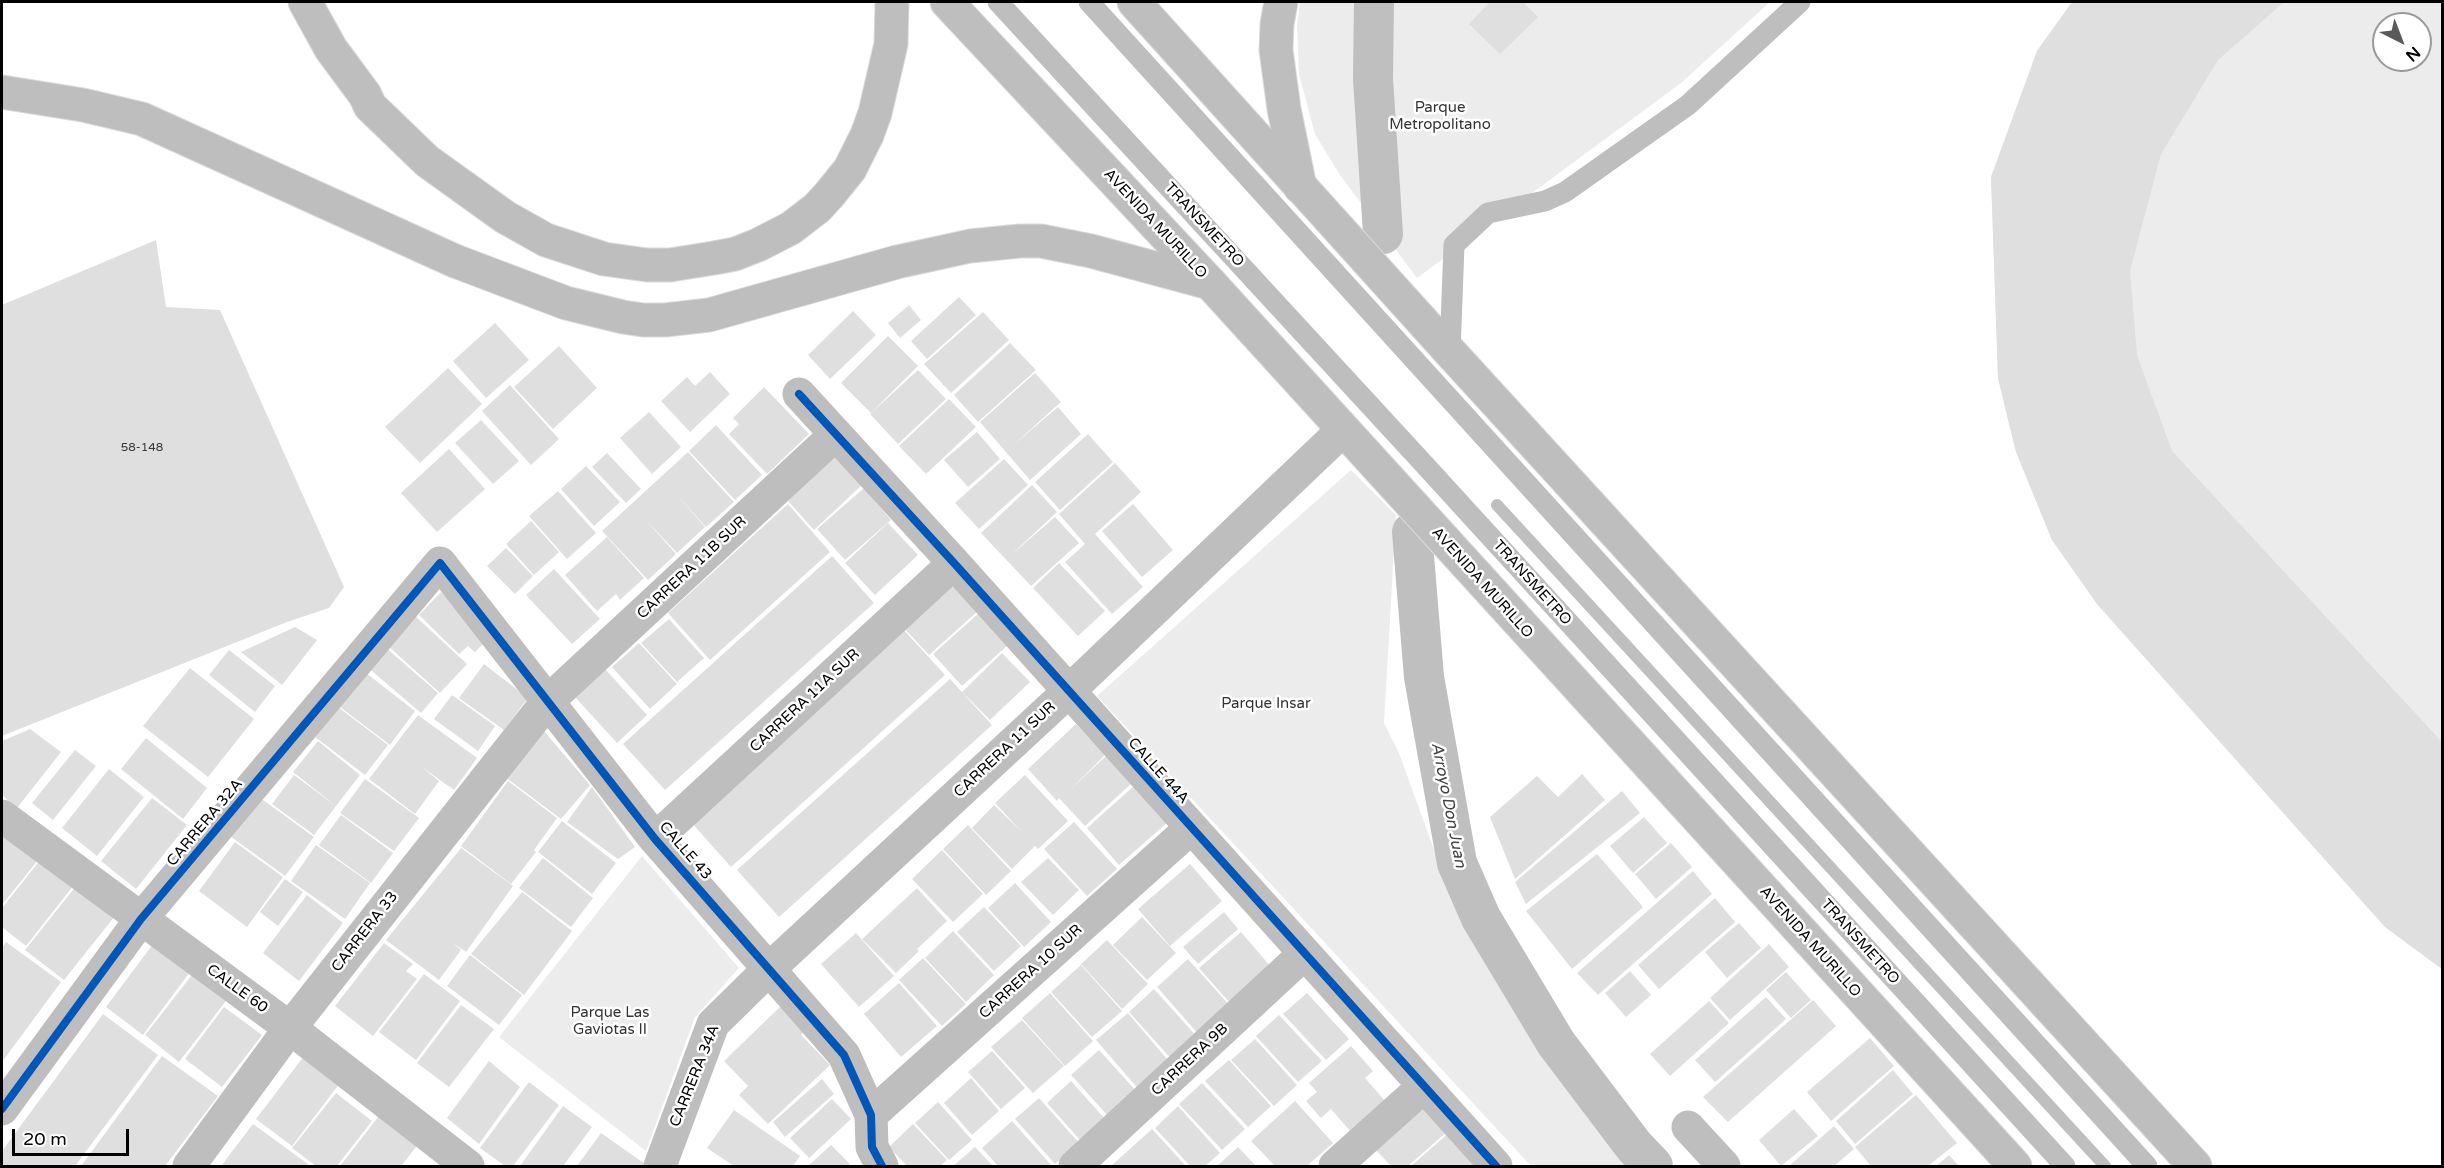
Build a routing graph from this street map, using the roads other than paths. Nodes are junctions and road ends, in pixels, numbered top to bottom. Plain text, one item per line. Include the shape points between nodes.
1 (304, 2) edge
2 (892, 2) edge
3 (947, 2) edge
4 (998, 2) edge
5 (1089, 2) edge
6 (1134, 2) edge
7 (1281, 2) edge
8 (1800, 2) edge
9 (2, 92) edge
10 (1300, 187) junction
11 (1210, 283) junction
12 (1450, 352) junction
13 (799, 394) dead end
14 (1343, 430) junction
15 (836, 434) junction
16 (440, 563) joint
17 (954, 563) junction
18 (1069, 691) junction
19 (547, 702) junction
20 (2, 816) edge
21 (1191, 828) junction
22 (656, 839) junction
23 (141, 919) junction
24 (1304, 954) junction
25 (769, 969) junction
26 (290, 1028) junction
27 (1423, 1087) junction
28 (2, 1109) edge
29 (871, 1115) junction
30 (1688, 1127) dead end
31 (446, 1160) edge
32 (189, 1167) edge
33 (660, 1167) edge
34 (882, 1167) edge
35 (1075, 1167) edge
36 (1335, 1167) edge
37 (1496, 1167) edge
38 (1724, 1167) edge
39 (2015, 1167) edge
40 (2065, 1167) edge
41 (2147, 1167) edge
42 (2195, 1167) edge

1 - 2 main road via 370,106 427,161 464,189 523,228 562,246 604,259 659,265 714,258 758,245 791,228 829,195 850,169 875,113 891,44
3 - 11 main road, AVENIDA MURILLO
4 - 40 lane, TRANSMETRO
5 - 41 lane
6 - 10 main road
7 - 10 main road via 1276,50
8 - 12 lane via 1688,105 1565,192 1545,201 1488,213 1454,245
9 - 11 main road via 142,119 454,261 577,307 623,318 643,321 709,315 897,262 970,246 1020,241 1091,251
10 - 12 main road
11 - 14 main road, AVENIDA MURILLO
12 - 42 main road
13 - 15 main road, CALLE 44A
14 - 18 main road, CARRERA 11 SUR
14 - 39 main road, AVENIDA MURILLO
15 - 17 main road, CALLE 44A
15 - 19 main road, CARRERA 11B SUR
16 - 19 main road, CALLE 43
16 - 23 main road, CARRERA 32A
17 - 18 main road, CALLE 44A
17 - 22 main road, CARRERA 11A SUR
18 - 21 main road, CALLE 44A
18 - 25 main road, CARRERA 11 SUR
19 - 22 main road, CALLE 43
19 - 26 main road, CARRERA 33
20 - 23 main road, CALLE 60
21 - 24 main road, CALLE 44A
21 - 29 main road, CARRERA 10 SUR
22 - 25 main road, CALLE 43
23 - 26 main road, CALLE 60
23 - 28 main road, CARRERA 32A
24 - 27 main road, CALLE 44A
24 - 35 main road, CARRERA 9B
25 - 29 main road, CALLE 43 via 844,1055
25 - 33 main road, CARRERA 34A via 713,1024
26 - 31 main road, CALLE 60
26 - 32 main road, CARRERA 33
27 - 36 main road
27 - 37 main road, CALLE 44A
29 - 34 main road, CALLE 43 via 872,1147
30 - 38 main road

